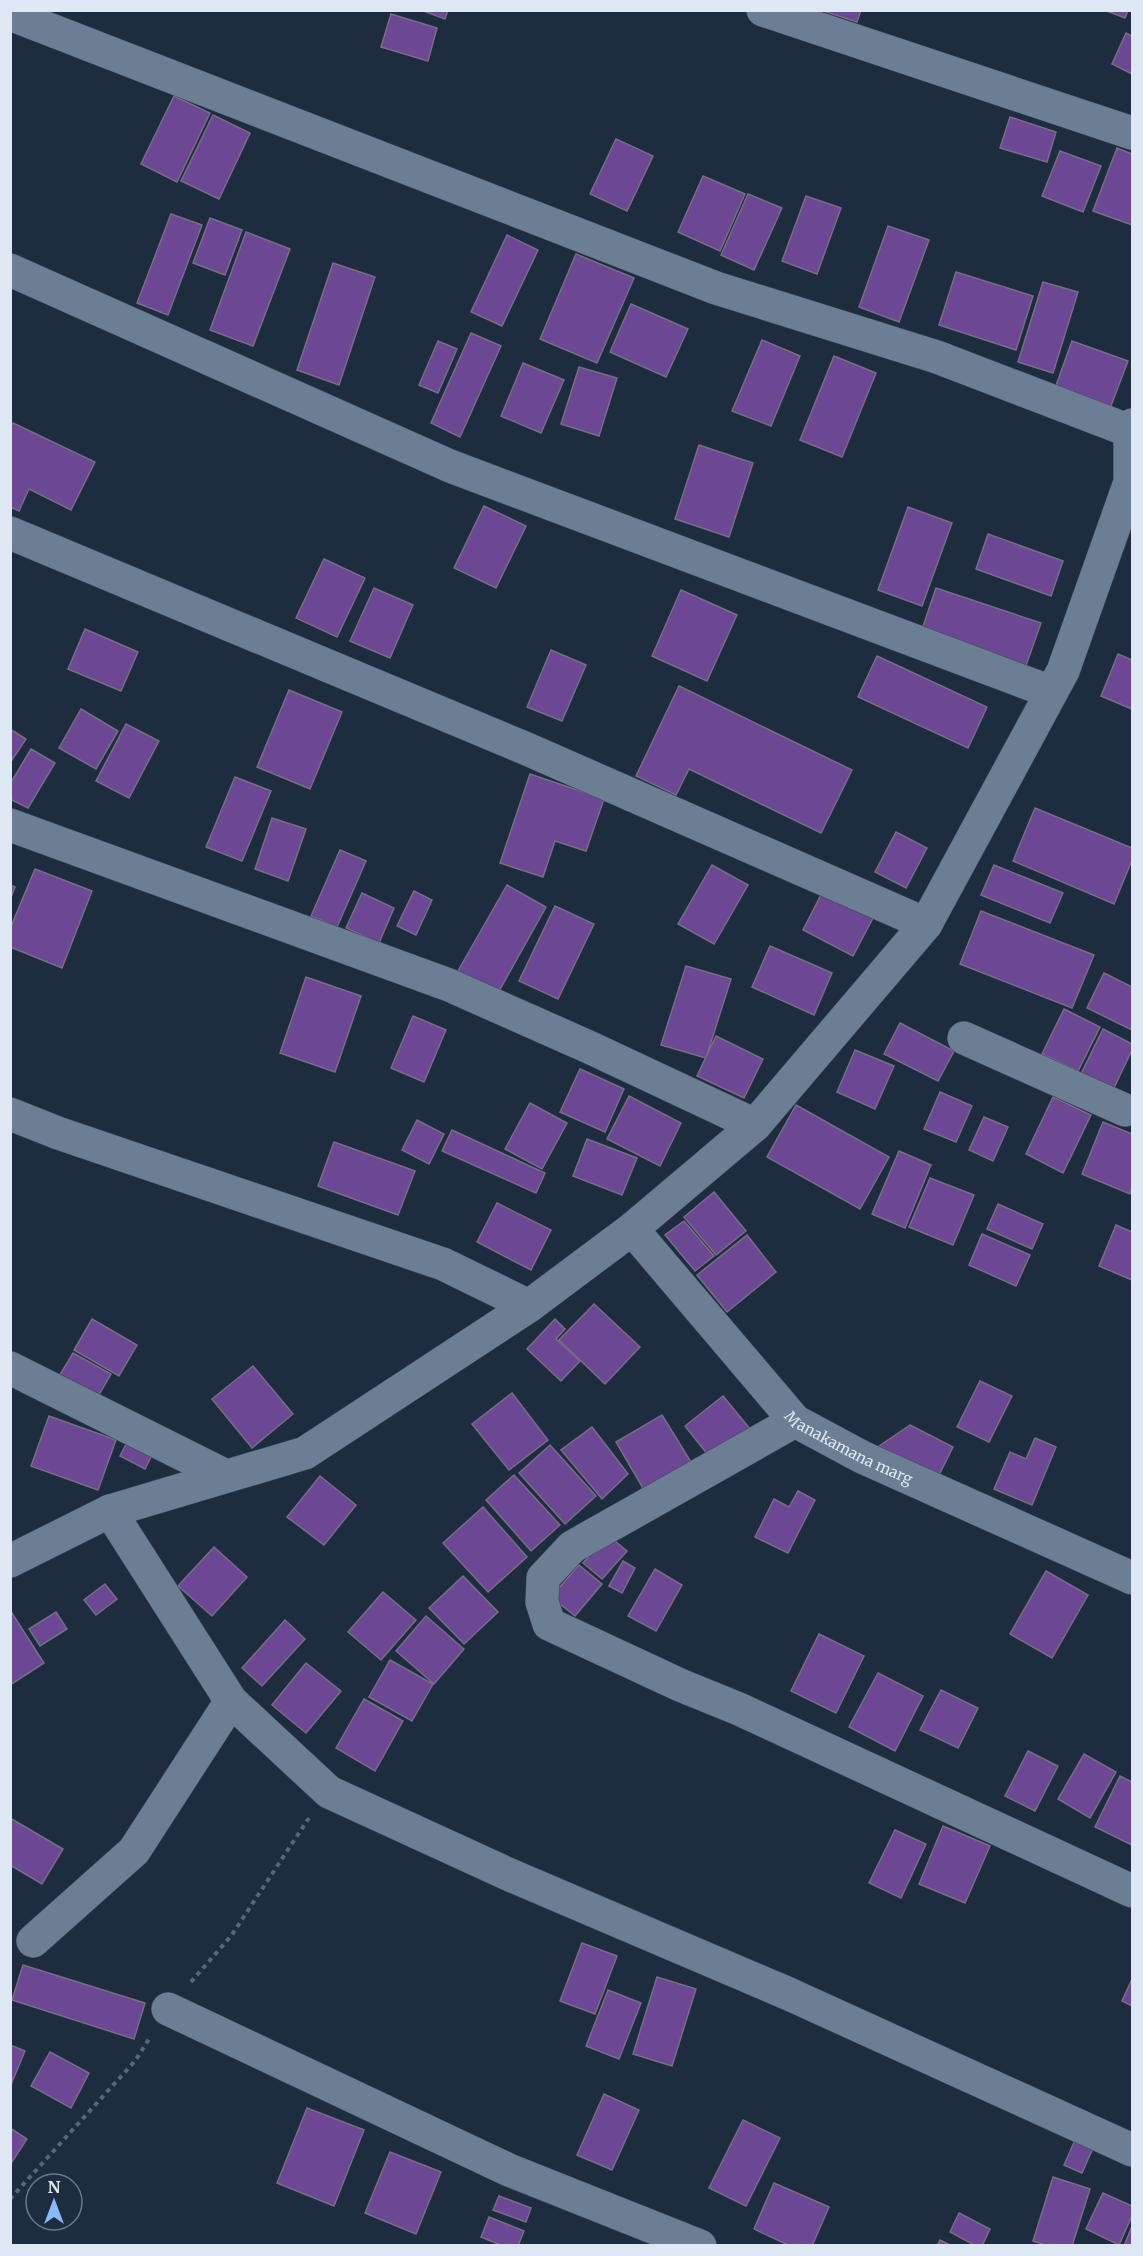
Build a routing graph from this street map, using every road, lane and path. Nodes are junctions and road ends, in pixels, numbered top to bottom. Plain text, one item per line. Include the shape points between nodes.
1 (764, 10) edge
2 (10, 14) edge
3 (1132, 133) edge
4 (10, 270) edge
5 (1131, 428) edge
6 (1131, 482) edge
7 (10, 533) edge
8 (1051, 692) junction
9 (10, 825) edge
10 (926, 924) junction
11 (964, 1038) dead end
12 (1130, 1104) edge
13 (10, 1114) edge
14 (755, 1125) junction
15 (632, 1229) junction
16 (529, 1306) junction
17 (10, 1368) edge
18 (795, 1421) junction
19 (226, 1476) junction
20 (110, 1510) junction
21 (10, 1561) edge
22 (1132, 1578) edge
23 (231, 1701) junction
24 (329, 1792) junction
25 (1132, 1891) edge
26 (33, 1941) dead end
27 (168, 2009) junction
28 (1132, 2150) edge
29 (10, 2199) edge
30 (700, 2246) edge

1 - 3 street
2 - 5 street via 716,288 937,357
4 - 8 street via 450,466
5 - 6 street
6 - 8 street via 1063,671
7 - 10 street via 527,749
8 - 10 street
9 - 14 street via 449,985
10 - 14 street
11 - 12 street
13 - 16 street via 444,1264
14 - 15 street
15 - 16 street
15 - 18 street, Manakamana marg
16 - 19 street via 305,1453
17 - 19 street
18 - 22 street, Manakamana marg via 862,1457
18 - 25 street via 572,1546 543,1578 542,1602 549,1624
19 - 20 street
20 - 21 street
20 - 23 street
23 - 24 street
23 - 26 street via 134,1851
24 - 27 path via 231,1936
24 - 28 street
27 - 29 path via 135,2061
27 - 30 street via 509,2170

